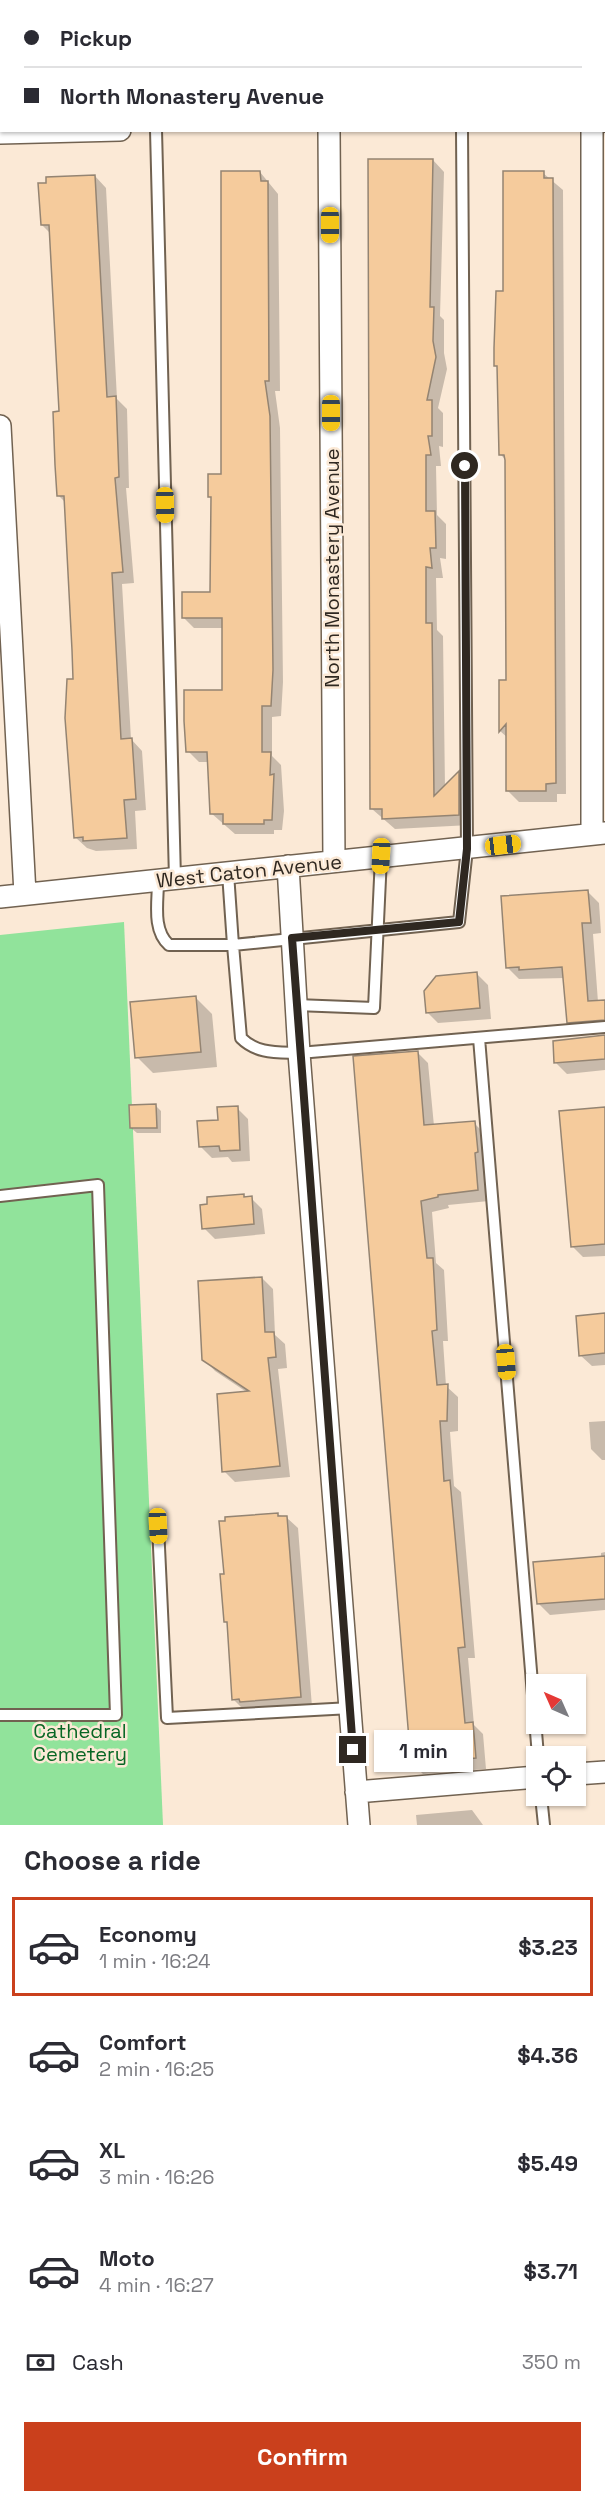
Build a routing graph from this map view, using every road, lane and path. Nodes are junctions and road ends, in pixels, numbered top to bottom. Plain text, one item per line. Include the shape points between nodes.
1 (40, 132) edge
2 (156, 132) edge
3 (329, 132) edge
4 (462, 132) edge
5 (592, 132) edge
6 (0, 133) edge
7 (0, 426) edge
8 (599, 681) edge
9 (599, 834) edge
10 (467, 849) junction
11 (381, 856) junction
12 (334, 861) junction
13 (288, 866) junction
14 (228, 873) junction
15 (166, 880) junction
16 (25, 894) junction
17 (0, 897) edge
18 (377, 932) junction
19 (292, 938) junction
20 (233, 945) junction
21 (296, 1005) junction
22 (605, 1027) edge
23 (479, 1038) junction
24 (299, 1053) junction
25 (0, 1196) edge
26 (158, 1526) dead end
27 (351, 1708) junction
28 (0, 1715) edge
29 (537, 1746) edge
30 (605, 1772) edge
31 (586, 1773) edge
32 (526, 1778) edge
33 (356, 1792) junction
34 (543, 1806) edge
35 (359, 1825) edge
36 (544, 1825) edge

1 - 6 street
2 - 15 lane
3 - 12 street, North Monastery Avenue
4 - 10 lane
5 - 8 street
7 - 16 street
8 - 9 street
9 - 10 street, West Caton Avenue
10 - 11 street, West Caton Avenue
10 - 18 lane via 459,922
11 - 12 street, West Caton Avenue
11 - 18 lane
12 - 13 street, West Caton Avenue
13 - 14 street, West Caton Avenue
13 - 19 street
14 - 15 street, West Caton Avenue
14 - 20 lane
15 - 16 street, West Caton Avenue
15 - 20 lane via 158,927 168,945
16 - 17 street, West Caton Avenue
18 - 19 lane
18 - 21 lane via 374,1008
19 - 20 lane
19 - 21 street
20 - 24 lane via 241,1038 261,1051
21 - 24 street
22 - 23 lane
23 - 24 lane
23 - 29 lane
24 - 27 street
25 - 28 lane via 98,1185 116,1715
26 - 27 lane via 167,1718
27 - 33 street
30 - 31 street
32 - 33 street
33 - 35 street
34 - 36 lane

